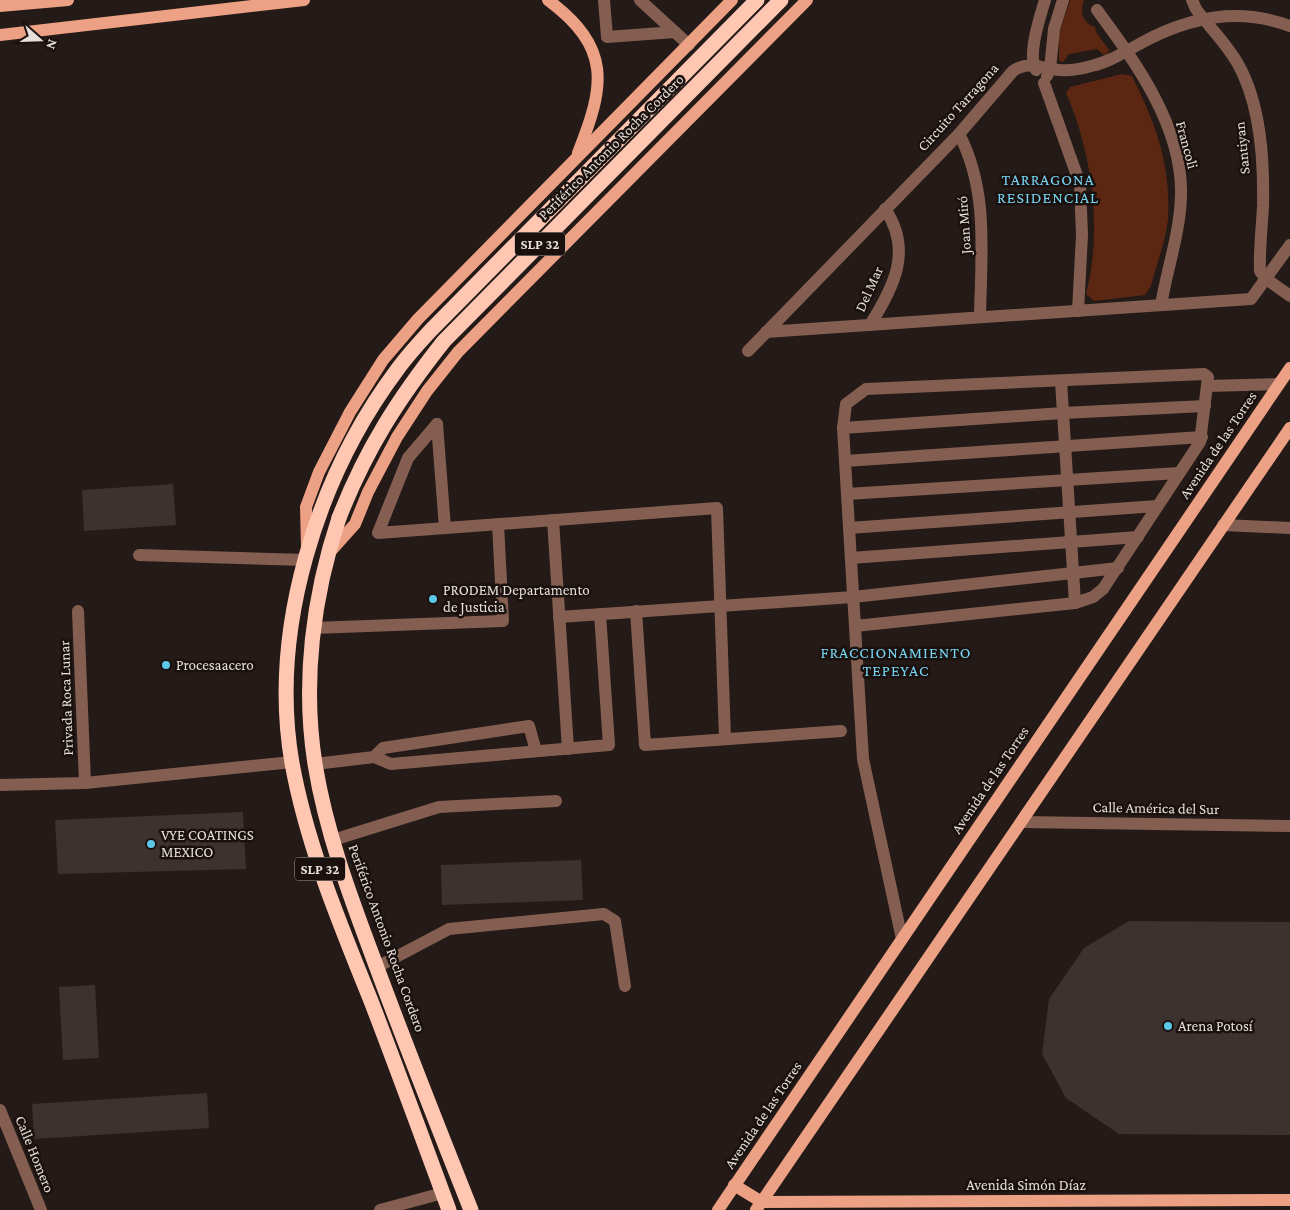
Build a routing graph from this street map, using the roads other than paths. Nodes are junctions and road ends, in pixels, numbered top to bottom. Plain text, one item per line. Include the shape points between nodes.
1 (68, 0) edge
2 (304, 0) edge
3 (548, 0) edge
4 (604, 0) edge
5 (640, 0) edge
6 (718, 0) edge
7 (732, 0) edge
8 (757, 0) edge
9 (780, 0) edge
10 (807, 0) edge
11 (1192, 0) edge
12 (1045, 1) edge
13 (1062, 4) edge
14 (0, 6) edge
15 (1097, 10) dead end
16 (718, 15) junction
17 (1203, 18) junction
18 (1290, 26) edge
19 (675, 32) junction
20 (0, 35) edge
21 (773, 35) junction
22 (1035, 44) junction
23 (689, 45) junction
24 (1051, 46) junction
25 (1126, 50) junction
26 (1033, 64) junction
27 (1050, 70) junction
28 (1044, 83) junction
29 (959, 134) junction
30 (576, 158) junction
31 (885, 209) junction
32 (1290, 244) edge
33 (1265, 278) junction
34 (1290, 296) edge
35 (1161, 305) junction
36 (1078, 311) junction
37 (980, 317) junction
38 (870, 325) junction
39 (766, 332) junction
40 (748, 351) dead end
41 (1290, 368) edge
42 (1061, 381) junction
43 (1279, 384) junction
44 (1207, 386) junction
45 (1205, 406) junction
46 (1063, 413) junction
47 (843, 428) junction
48 (1290, 428) edge
49 (1202, 437) junction
50 (1065, 446) junction
51 (845, 461) junction
52 (1179, 473) junction
53 (1066, 480) junction
54 (847, 494) junction
55 (1157, 506) junction
56 (1068, 513) junction
57 (553, 520) junction
58 (498, 524) junction
59 (1223, 525) junction
60 (446, 528) junction
61 (849, 528) junction
62 (1290, 528) edge
63 (1138, 537) junction
64 (1070, 543) junction
65 (139, 554) dead end
66 (306, 556) junction
67 (326, 557) junction
68 (851, 558) junction
69 (1118, 568) junction
70 (1072, 573) junction
71 (853, 597) junction
72 (1074, 602) junction
73 (720, 606) junction
74 (78, 611) dead end
75 (636, 611) junction
76 (600, 614) junction
77 (559, 617) junction
78 (855, 626) junction
79 (313, 628) junction
80 (841, 731) dead end
81 (725, 739) junction
82 (568, 748) junction
83 (536, 751) junction
84 (374, 758) junction
85 (292, 762) junction
86 (315, 764) junction
87 (85, 783) junction
88 (0, 785) edge
89 (556, 801) dead end
90 (1021, 822) junction
91 (1290, 826) edge
92 (334, 840) junction
93 (902, 939) junction
94 (376, 967) junction
95 (625, 986) dead end
96 (0, 1110) edge
97 (734, 1185) junction
98 (443, 1193) junction
99 (1283, 1203) edge
100 (1202, 1205) edge
101 (759, 1206) edge
102 (911, 1206) edge
103 (974, 1206) edge
104 (1052, 1206) edge
105 (1127, 1206) edge
106 (41, 1210) edge
107 (380, 1210) edge
108 (449, 1210) edge
109 (471, 1210) edge
110 (718, 1210) edge

1 - 14 main road
2 - 20 main road
3 - 30 main road via 570,16 587,36 596,58 599,77 596,100
4 - 19 street via 607,37
5 - 19 street
6 - 16 main road
7 - 16 main road
8 - 66 highway, Periférico Antonio Rocha Cordero / SLP 32 via 430,330 397,370 364,420 334,478
9 - 21 main road via 781,12
9 - 67 highway, Periférico Antonio Rocha Cordero / SLP 32, bridge via 444,341 380,429 352,486
10 - 21 main road
11 - 17 street, Santiyan
12 - 13 street
12 - 22 street
13 - 24 street
15 - 25 street, Francoli
16 - 23 main road
17 - 18 street via 1248,16
17 - 25 street via 1184,23
17 - 33 street, Santiyan via 1238,65 1257,120 1263,205 1260,271
19 - 23 street
21 - 67 main road via 458,352 397,437 355,524
22 - 24 street
22 - 26 street
23 - 30 main road
24 - 27 street
25 - 27 street via 1099,64 1073,70
25 - 35 street, Francoli via 1159,107 1171,135 1178,164 1179,219
26 - 27 street
26 - 28 street
26 - 29 street, Circuito Tarragona via 1013,71
27 - 28 street
28 - 36 street via 1080,184 1082,235
29 - 31 street, Circuito Tarragona
29 - 37 street, Joan Miró via 974,168 981,212
30 - 66 main road via 418,319 383,360 350,412 319,472 306,507
31 - 38 street, Del Mar via 896,225 898,263 884,302
31 - 39 street, Circuito Tarragona
32 - 33 street
33 - 34 street
33 - 35 street via 1250,299
35 - 36 street
36 - 37 street
37 - 38 street
38 - 39 street
39 - 40 street, Circuito Tarragona
41 - 43 main road, Avenida de las Torres
42 - 44 street via 1204,374 1208,377
42 - 46 street
42 - 47 street via 866,389 846,404
43 - 44 street
43 - 93 main road, Avenida de las Torres
44 - 45 street
45 - 46 street
45 - 49 street
46 - 47 street
46 - 50 street
47 - 51 street
48 - 59 main road
49 - 50 street
49 - 52 street
50 - 51 street
50 - 53 street
51 - 54 street
52 - 53 street
52 - 55 street
53 - 54 street
53 - 56 street
54 - 61 street
55 - 56 street
55 - 63 street
56 - 61 street
56 - 64 street
57 - 58 street
57 - 73 street via 716,508
57 - 77 street
58 - 60 street
58 - 79 street via 503,621
59 - 62 street
59 - 90 main road
60 - 60 street via 378,534 408,458 437,424
61 - 68 street
63 - 64 street
63 - 69 street
64 - 68 street
64 - 70 street
65 - 66 street
66 - 85 highway, Periférico Antonio Rocha Cordero / SLP 32 via 291,623 287,677
67 - 79 highway, Periférico Antonio Rocha Cordero / SLP 32
68 - 71 street
69 - 70 street
69 - 72 street via 1093,597
70 - 71 street
70 - 72 street
71 - 73 street
71 - 78 street
72 - 78 street
73 - 75 street
73 - 81 street
74 - 87 street, Privada Roca Lunar
75 - 76 street
75 - 81 street via 645,745
76 - 77 street
76 - 82 street via 609,745
77 - 82 street
78 - 93 street via 863,759
79 - 86 highway, Periférico Antonio Rocha Cordero / SLP 32 via 310,684
80 - 81 street
82 - 83 street
83 - 84 street via 391,764
83 - 84 street via 529,726 383,748
84 - 86 street
85 - 87 street
85 - 98 highway, Periférico Antonio Rocha Cordero / SLP 32 via 306,823 327,889
86 - 92 highway, Periférico Antonio Rocha Cordero / SLP 32
87 - 88 street
89 - 92 street via 439,807
90 - 91 street, Calle América del Sur
90 - 101 main road
92 - 94 highway, Periférico Antonio Rocha Cordero / SLP 32 via 343,877
93 - 97 main road, Avenida de las Torres
94 - 95 street via 449,930 604,914 615,921
94 - 109 highway, Periférico Antonio Rocha Cordero / SLP 32
96 - 106 street, Calle Homero
97 - 101 main road
97 - 110 main road, Avenida de las Torres
98 - 107 street
98 - 108 highway, Periférico Antonio Rocha Cordero / SLP 32
99 - 100 main road, Avenida Simón Díaz
100 - 105 main road, Avenida Simón Díaz
101 - 102 main road, Avenida Simón Díaz
102 - 103 main road, Avenida Simón Díaz
103 - 104 main road, Avenida Simón Díaz
104 - 105 main road, Avenida Simón Díaz

